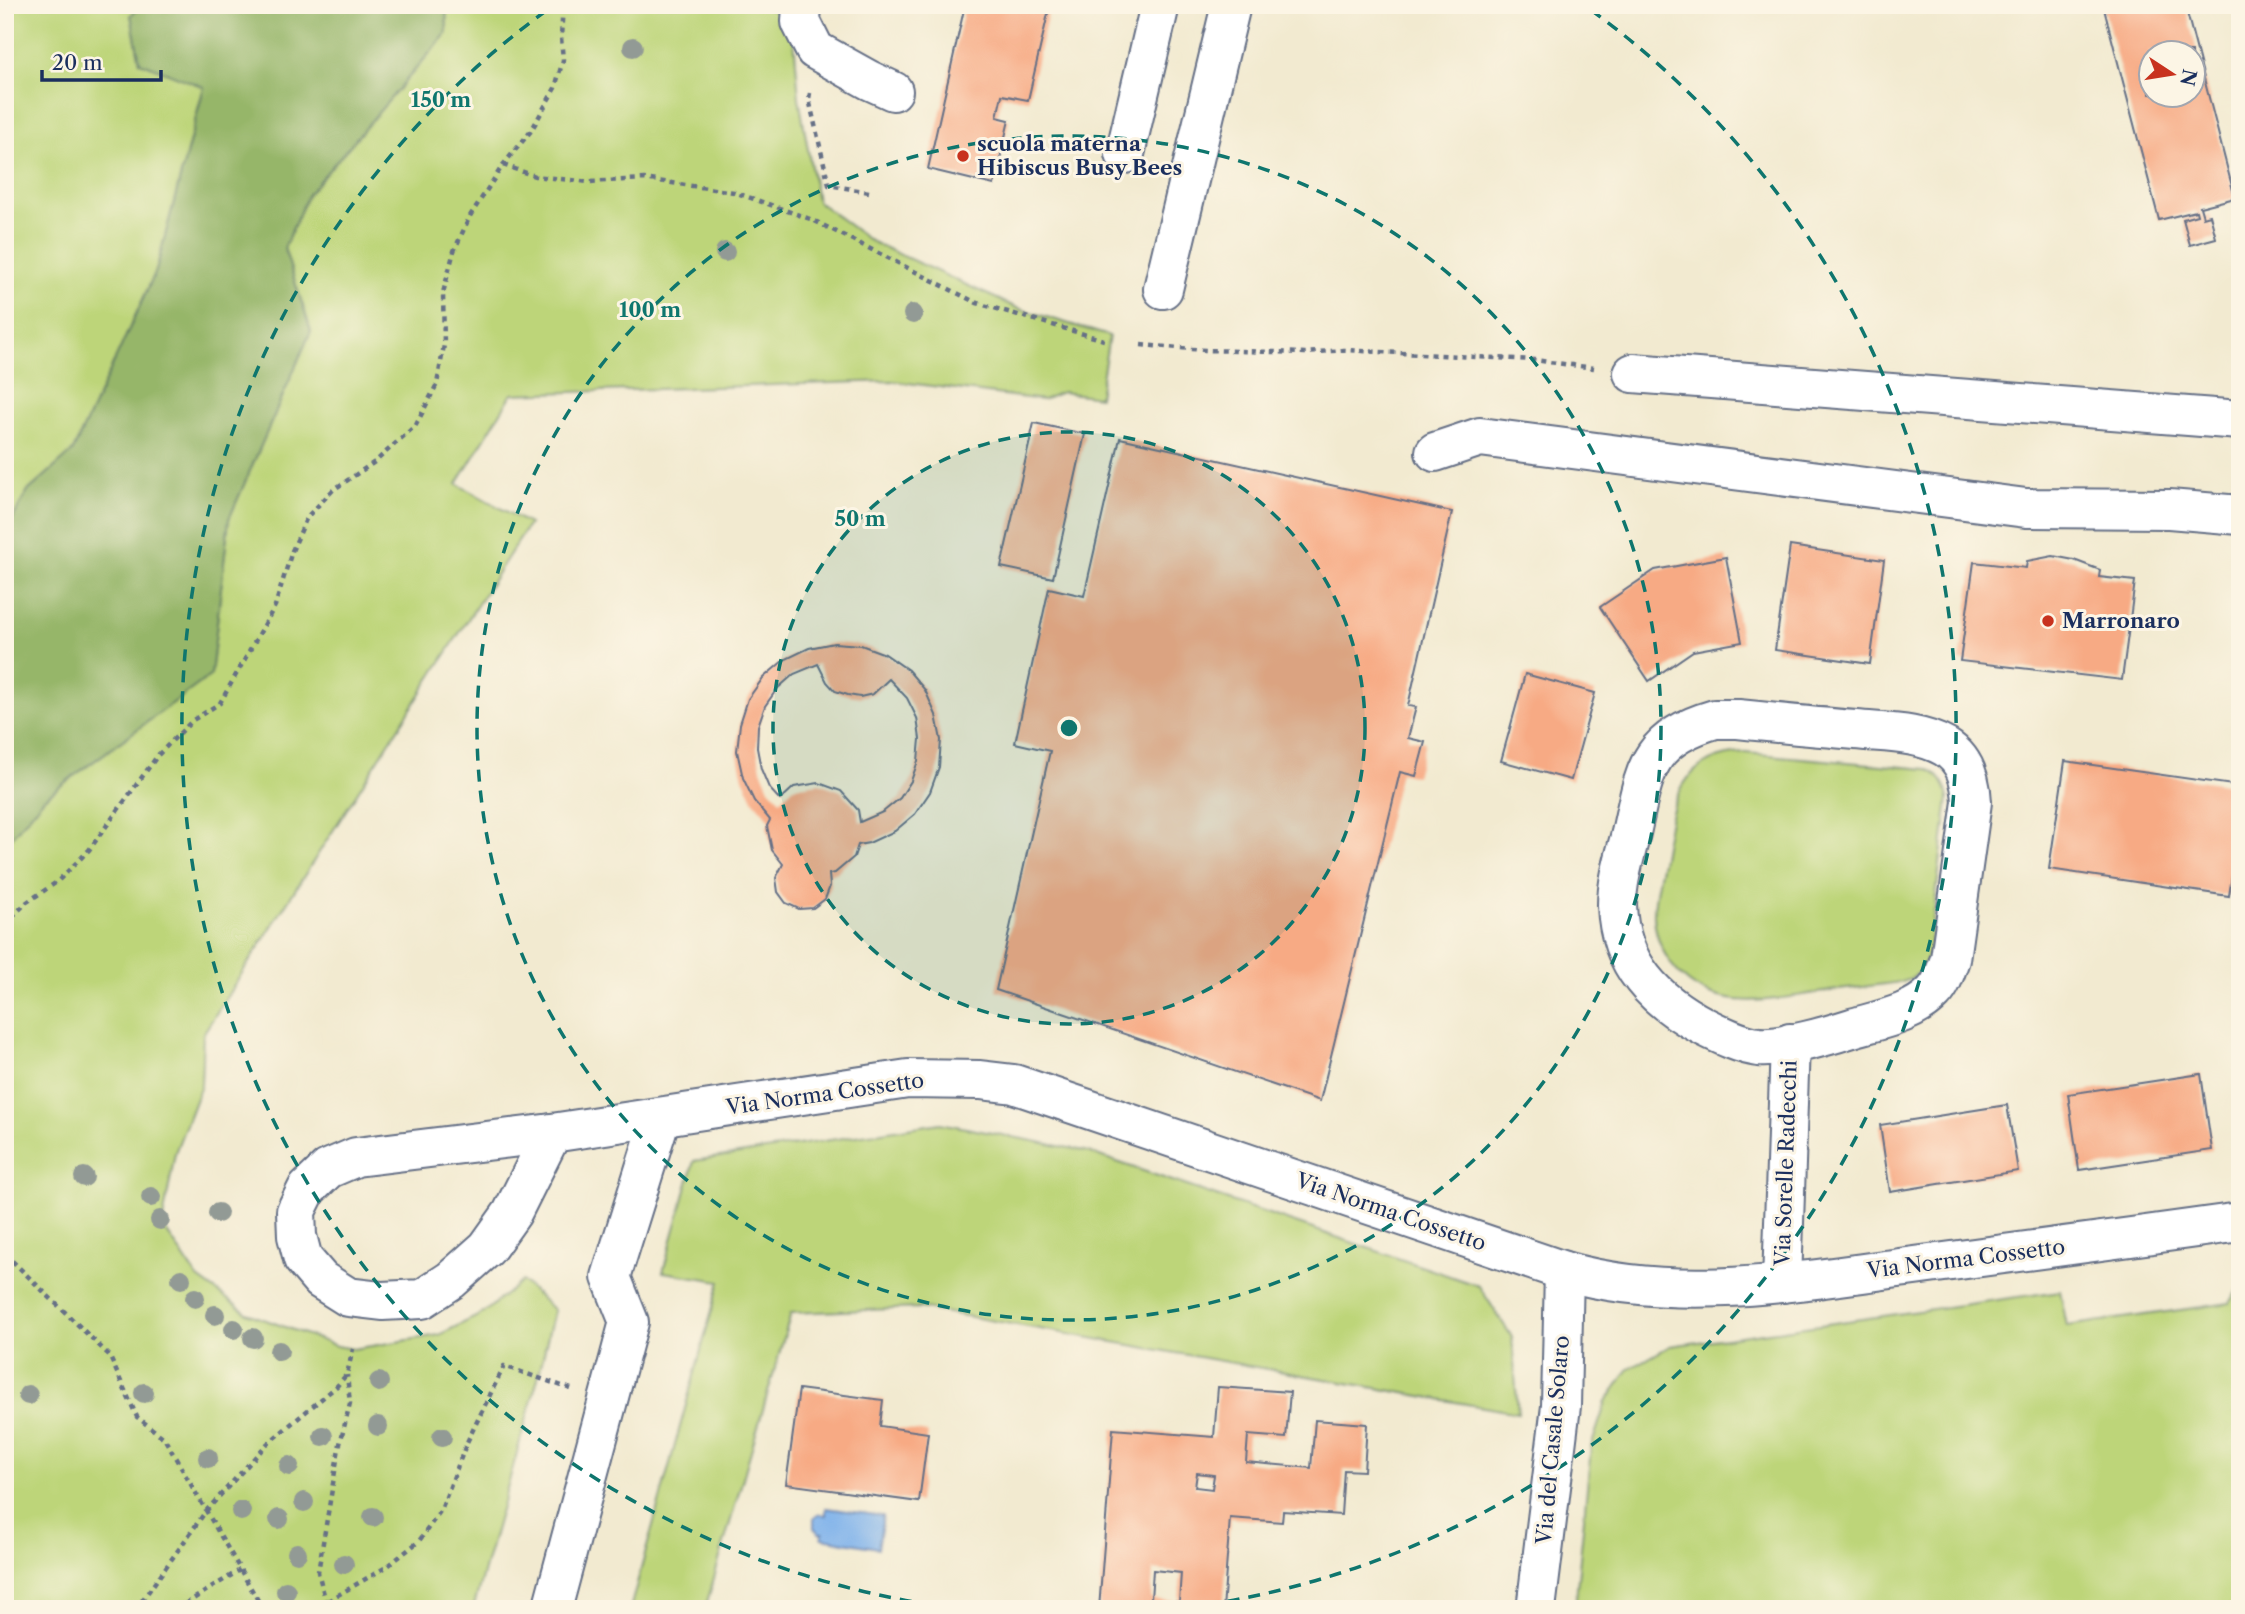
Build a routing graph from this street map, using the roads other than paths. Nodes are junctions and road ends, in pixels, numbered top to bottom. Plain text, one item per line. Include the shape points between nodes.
1 (803, 5) edge
2 (1160, 5) edge
3 (1231, 5) edge
4 (894, 91) dead end
5 (1125, 153) dead end
6 (1163, 289) dead end
7 (1633, 373) road end
8 (2240, 420) edge
9 (1435, 452) dead end
10 (2240, 515) edge
11 (1790, 1043) junction
12 (661, 1116) junction
13 (552, 1133) junction
14 (2240, 1222) edge
15 (1564, 1271) junction
16 (1782, 1283) junction
17 (552, 1609) edge
18 (1536, 1609) edge

1 - 4 street via 800,22 816,50
2 - 5 street
3 - 6 street
7 - 8 street
9 - 10 street via 1480,437 2026,509 2169,509
11 - 11 street, Via Sorelle Radecchi via 1900,1013 1934,993 1942,980 1950,959 1972,802 1967,771 1947,748 1913,736 1715,719 1679,733 1651,760 1618,888 1619,924 1633,966 1646,985 1683,1016 1759,1047
11 - 16 street, Via Sorelle Radecchi
12 - 13 street, Via Norma Cossetto
12 - 15 street, Via Norma Cossetto via 908,1079 1014,1084
12 - 17 street via 611,1277 629,1322
13 - 13 street, Via Norma Cossetto via 356,1157 328,1169 307,1189 296,1211 303,1259 321,1280 348,1297 422,1299 488,1248 512,1213
14 - 16 street, Via Norma Cossetto
15 - 16 street, Via Norma Cossetto via 1607,1281 1676,1287
15 - 18 street, Via del Casale Solaro via 1561,1406

